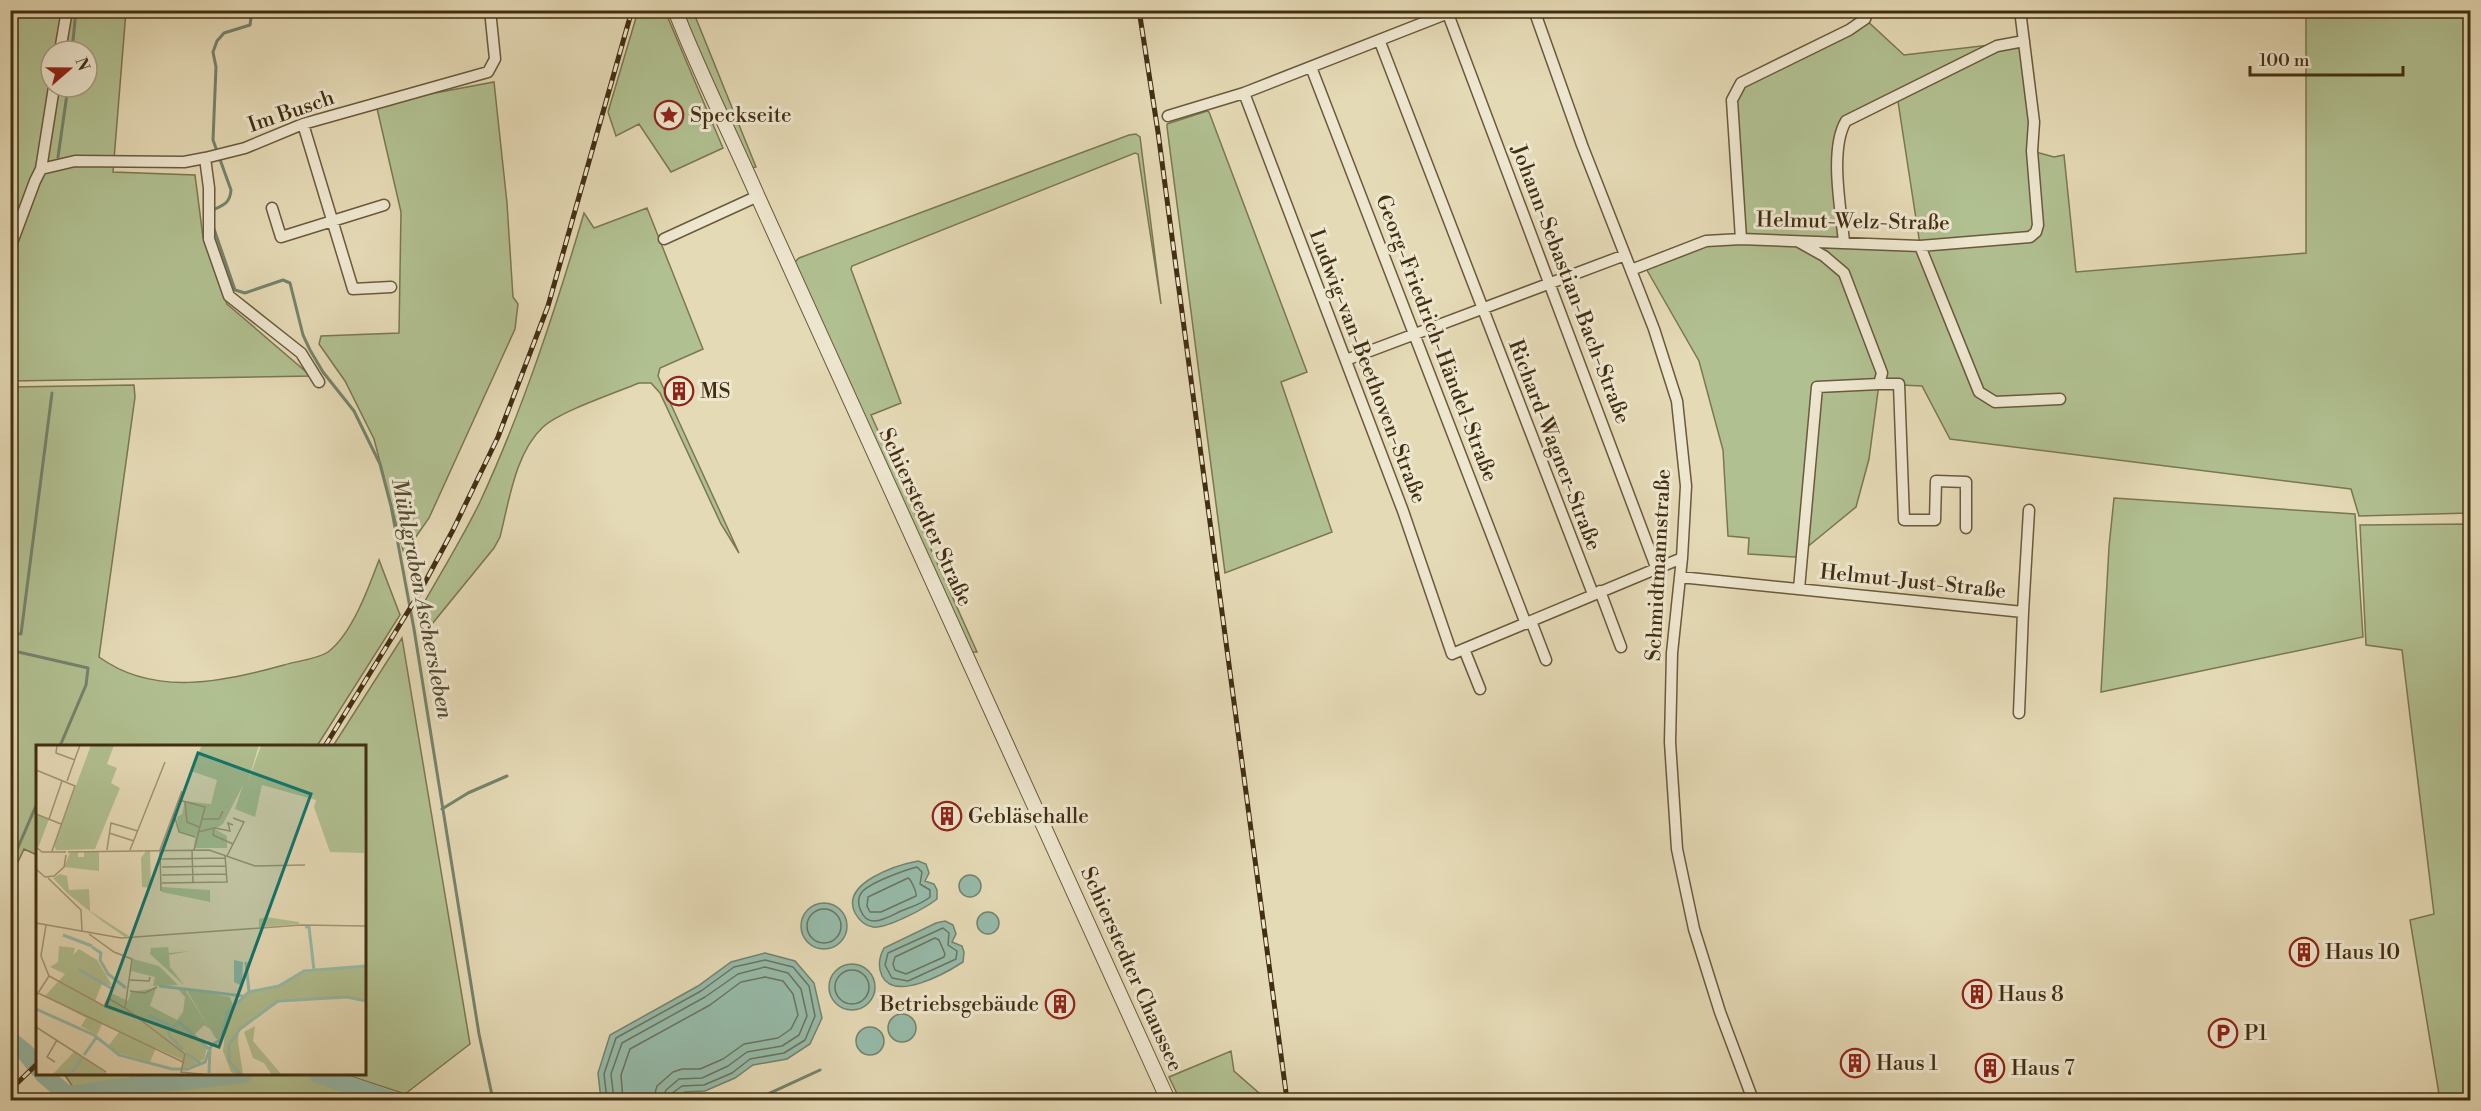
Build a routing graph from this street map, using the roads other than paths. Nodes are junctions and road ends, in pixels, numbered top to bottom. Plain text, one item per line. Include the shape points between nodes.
1 (67, 10) edge
2 (490, 10) edge
3 (675, 10) edge
4 (1534, 10) edge
5 (1868, 10) edge
6 (2020, 10) edge
7 (1452, 12) edge
8 (62, 39) edge
9 (2024, 41) junction
10 (1380, 42) junction
11 (1311, 67) junction
12 (1244, 93) junction
13 (52, 99) edge
14 (1168, 116) dead end
15 (303, 124) junction
16 (213, 156) junction
17 (41, 169) junction
18 (758, 196) junction
19 (384, 205) dead end
20 (272, 208) dead end
21 (332, 221) junction
22 (664, 239) dead end
23 (1742, 239) junction
24 (1795, 240) junction
25 (1844, 242) junction
26 (1920, 246) junction
27 (10, 248) edge
28 (1625, 255) junction
29 (1631, 270) junction
30 (1550, 283) junction
31 (391, 287) dead end
32 (1482, 310) junction
33 (1415, 334) junction
34 (1346, 360) junction
35 (319, 382) dead end
36 (1879, 384) junction
37 (2060, 399) dead end
38 (2029, 510) dead end
39 (1966, 528) dead end
40 (1682, 558) junction
41 (1656, 567) junction
42 (1680, 577) junction
43 (1799, 589) junction
44 (1596, 592) junction
45 (2023, 612) junction
46 (1528, 623) junction
47 (1621, 647) dead end
48 (1464, 649) junction
49 (1546, 660) dead end
50 (1480, 689) dead end
51 (2019, 713) dead end
52 (1058, 856) joint
53 (1168, 1101) edge
54 (1753, 1101) edge

1 - 8 street
2 - 15 street, Im Busch via 495,59 488,72
3 - 18 street, Schierstedter Straße
4 - 28 street, Schmidtmannstraße
5 - 23 street via 1865,19 1850,30 1741,83 1732,100
6 - 9 street, Helmut-Welz-Straße
7 - 10 street
7 - 30 street, Johann-Sebastian-Bach-Straße
9 - 25 street via 1997,46 1846,121 1840,130 1838,149
9 - 26 street, Helmut-Welz-Straße via 2034,122 2036,232 2030,237
10 - 11 street
10 - 32 street, Richard-Wagner-Straße
11 - 12 street
11 - 33 street, Georg-Friedrich-Händel-Straße
12 - 14 street
12 - 34 street, Ludwig-van-Beethoven-Straße
13 - 17 street
15 - 16 street, Im Busch
15 - 21 street
16 - 17 street, Im Busch via 184,162 75,161
16 - 35 street via 209,239 230,297 301,353
17 - 27 street
18 - 22 street
18 - 52 street, Schierstedter Straße
19 - 21 street
20 - 21 street via 281,237
21 - 31 street via 353,289
23 - 24 street, Helmut-Welz-Straße
23 - 29 street, Helmut-Welz-Straße via 1706,241
24 - 25 street, Helmut-Welz-Straße
24 - 36 street via 1844,273 1882,373
25 - 26 street, Helmut-Welz-Straße
26 - 37 street via 1979,392 1995,402
28 - 29 street, Schmidtmannstraße
28 - 30 street
29 - 40 street, Schmidtmannstraße via 1677,401 1686,486
30 - 32 street
30 - 41 street, Johann-Sebastian-Bach-Straße
32 - 33 street
32 - 44 street, Richard-Wagner-Straße
33 - 34 street
33 - 46 street, Georg-Friedrich-Händel-Straße
34 - 48 street, Ludwig-van-Beethoven-Straße via 1452,654
36 - 39 street via 1899,384 1904,520 1935,520 1936,481 1966,482
36 - 43 street, Helmut-Just-Straße via 1817,387
38 - 45 street, Helmut-Just-Straße
40 - 41 street
40 - 42 street, Schmidtmannstraße
41 - 44 street
42 - 43 street, Helmut-Just-Straße
42 - 54 street, Schmidtmannstraße via 1672,653 1670,742 1677,849 1694,929
43 - 45 street, Helmut-Just-Straße
44 - 46 street
44 - 47 street, Richard-Wagner-Straße
45 - 51 street, Helmut-Just-Straße
46 - 48 street
46 - 49 street, Georg-Friedrich-Händel-Straße
48 - 50 street
52 - 53 street, Schierstedter Chaussee

